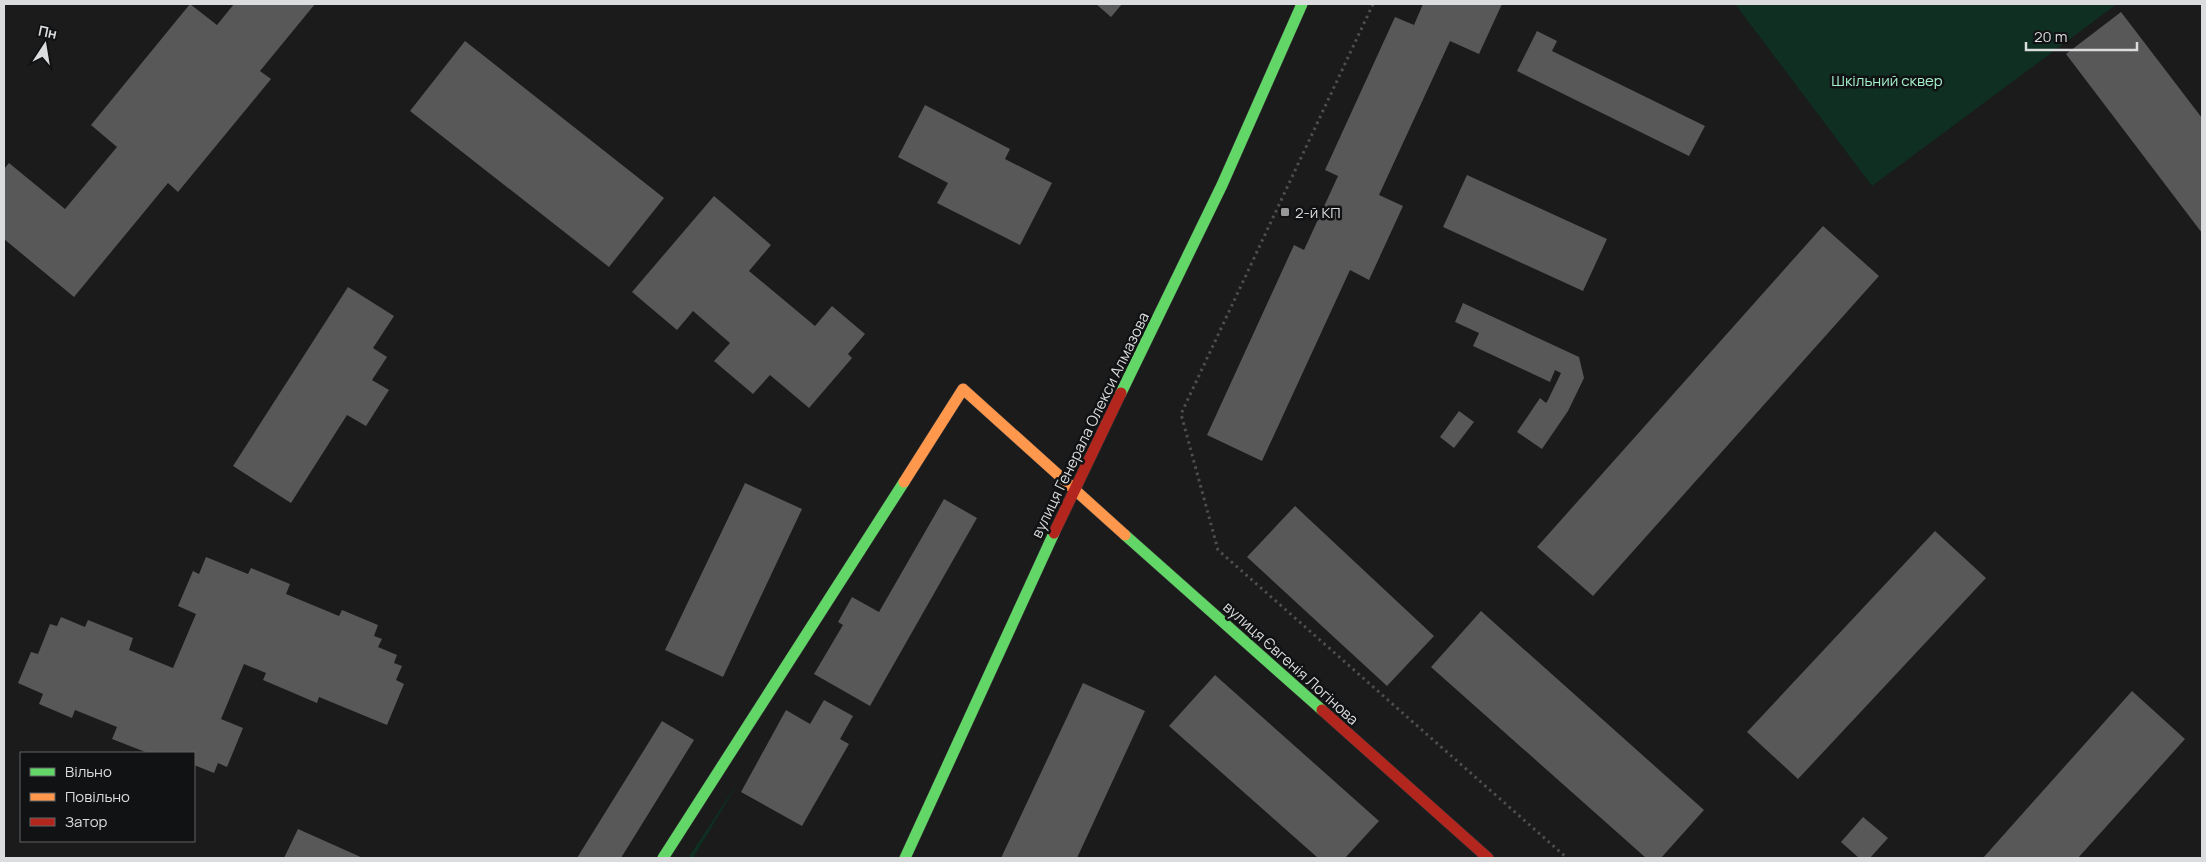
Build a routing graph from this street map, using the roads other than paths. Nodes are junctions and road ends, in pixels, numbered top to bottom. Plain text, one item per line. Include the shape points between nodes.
1 (1302, 4) edge
2 (1074, 490) junction
3 (663, 858) edge
4 (905, 858) edge
5 (1488, 858) edge

1 - 2 street, вулиця Генерала Олекси Алмазова via 1222,186
2 - 3 street, вулиця Євгенія Логінова via 963,389
2 - 4 street, вулиця Генерала Олекси Алмазова
2 - 5 street, вулиця Євгенія Логінова

